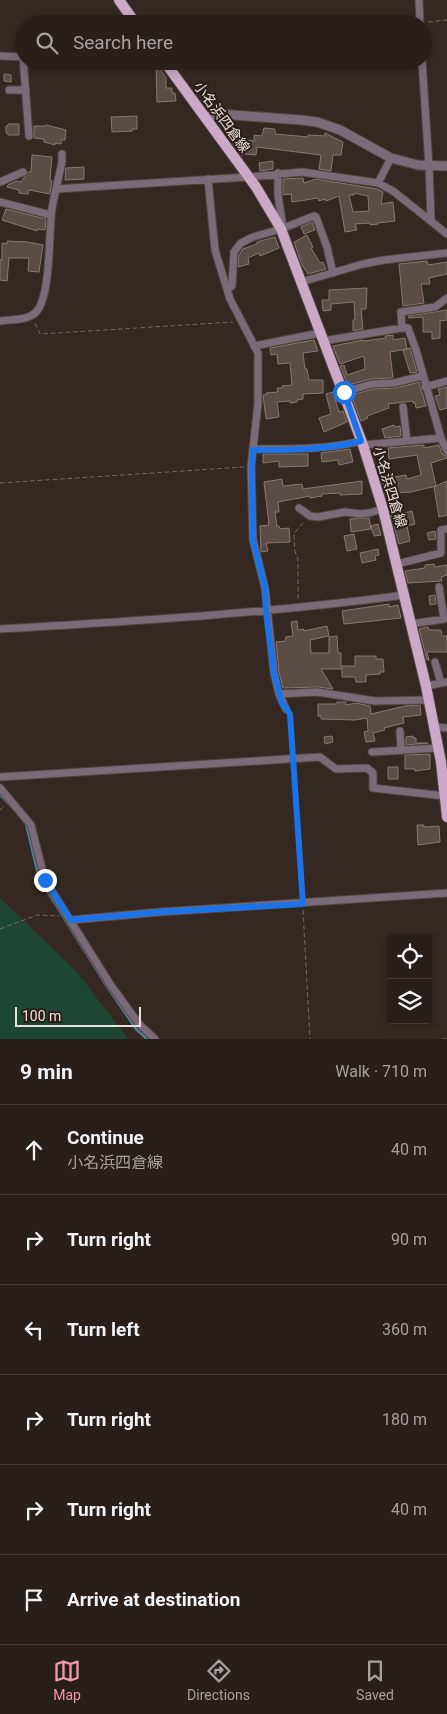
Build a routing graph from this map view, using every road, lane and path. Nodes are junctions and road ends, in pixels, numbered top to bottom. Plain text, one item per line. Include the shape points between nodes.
1 (119, 0) edge
2 (419, 0) edge
3 (130, 15) edge
4 (420, 15) edge
5 (0, 56) edge
6 (15, 57) edge
7 (24, 70) edge
8 (171, 70) edge
9 (423, 70) edge
10 (9, 90) dead end
11 (26, 90) junction
12 (206, 117) junction
13 (29, 136) dead end
14 (62, 154) dead end
15 (391, 158) junction
16 (430, 166) junction
17 (447, 166) edge
18 (23, 172) dead end
19 (278, 173) junction
20 (248, 176) junction
21 (208, 179) junction
22 (0, 182) edge
23 (378, 183) junction
24 (56, 189) junction
25 (0, 202) edge
26 (51, 215) junction
27 (431, 220) junction
28 (282, 228) junction
29 (447, 234) edge
30 (447, 253) edge
31 (333, 273) junction
32 (302, 282) junction
33 (226, 288) junction
34 (447, 298) edge
35 (31, 316) junction
36 (0, 320) edge
37 (241, 321) junction
38 (402, 328) junction
39 (322, 337) junction
40 (254, 346) junction
41 (422, 376) junction
42 (447, 381) edge
43 (425, 386) junction
44 (343, 392) junction
45 (403, 407) dead end
46 (441, 438) junction
47 (408, 441) junction
48 (362, 443) junction
49 (253, 450) junction
50 (447, 451) edge
51 (252, 467) junction
52 (0, 483) edge
53 (299, 508) dead end
54 (383, 509) junction
55 (310, 516) junction
56 (447, 529) edge
57 (397, 564) junction
58 (440, 587) dead end
59 (405, 595) junction
60 (298, 608) junction
61 (266, 611) junction
62 (411, 624) junction
63 (0, 629) edge
64 (435, 662) dead end
65 (444, 683) edge
66 (426, 686) junction
67 (279, 694) junction
68 (429, 700) junction
69 (286, 709) joint
70 (435, 727) junction
71 (447, 728) edge
72 (400, 731) dead end
73 (438, 748) junction
74 (401, 750) junction
75 (372, 752) dead end
76 (293, 758) junction
77 (0, 776) edge
78 (0, 788) edge
79 (445, 796) junction
80 (7, 804) dead end
81 (0, 810) edge
82 (447, 816) edge
83 (447, 893) edge
84 (303, 904) junction
85 (61, 916) dead end
86 (71, 920) junction
87 (0, 929) edge
88 (155, 1039) edge
89 (310, 1039) edge
90 (442, 1039) edge
91 (447, 1039) edge

1 - 3 main road
2 - 4 street
5 - 6 street
7 - 11 street
8 - 12 main road, 小名浜四倉線
9 - 16 street
10 - 11 street
11 - 13 street
12 - 15 street via 220,114 317,122 340,130
12 - 20 main road, 小名浜四倉線
14 - 24 street
15 - 16 street
15 - 23 street
16 - 17 street
16 - 27 street
18 - 22 street
19 - 20 street
19 - 23 street via 302,172
19 - 28 street
20 - 21 street
20 - 28 main road, 小名浜四倉線
21 - 24 street
21 - 33 street via 215,250
23 - 27 street
24 - 26 street
25 - 26 street
26 - 35 street via 45,289
27 - 29 street
28 - 31 street via 316,217
28 - 32 main road, 小名浜四倉線
28 - 33 street via 253,237 236,248 232,258 232,286
30 - 31 street via 384,260
31 - 32 street
32 - 39 main road, 小名浜四倉線
33 - 37 street
34 - 38 street via 435,307 401,312
35 - 36 street
35 - 37 path via 40,334
37 - 40 street
38 - 39 street
38 - 41 street via 408,328
39 - 40 street
39 - 44 main road, 小名浜四倉線
40 - 49 street via 258,353 258,402
41 - 43 street
41 - 44 street
42 - 43 street
43 - 46 street
44 - 48 main road, 小名浜四倉線
45 - 47 street
46 - 47 street
46 - 50 street
47 - 48 street
48 - 49 street via 297,450
48 - 54 main road, 小名浜四倉線
49 - 51 street
51 - 52 path
51 - 61 street via 253,540 265,588
53 - 55 street
54 - 55 street via 360,514 345,512
54 - 57 main road, 小名浜四倉線
55 - 60 path via 294,533
56 - 57 street via 441,530 441,554
57 - 59 main road, 小名浜四倉線
58 - 62 street via 444,619
59 - 60 street
59 - 62 main road, 小名浜四倉線
60 - 61 street
61 - 63 street
61 - 67 street
62 - 66 main road, 小名浜四倉線
64 - 65 street
65 - 66 street
66 - 68 main road, 小名浜四倉線
67 - 68 street via 317,692 375,701
67 - 69 street
68 - 70 main road, 小名浜四倉線
69 - 76 path via 290,714
70 - 71 street
70 - 73 main road, 小名浜四倉線
72 - 74 street
73 - 74 street
73 - 79 main road, 小名浜四倉線
74 - 75 street
76 - 77 street
76 - 79 street via 320,757 336,769 367,768 372,773 373,788
76 - 84 path
78 - 86 street via 31,825 45,880
79 - 82 main road, 小名浜四倉線
80 - 81 path
83 - 84 street
84 - 86 street
84 - 89 path
85 - 87 path via 38,914
86 - 88 street via 110,984 139,1024
90 - 91 path

